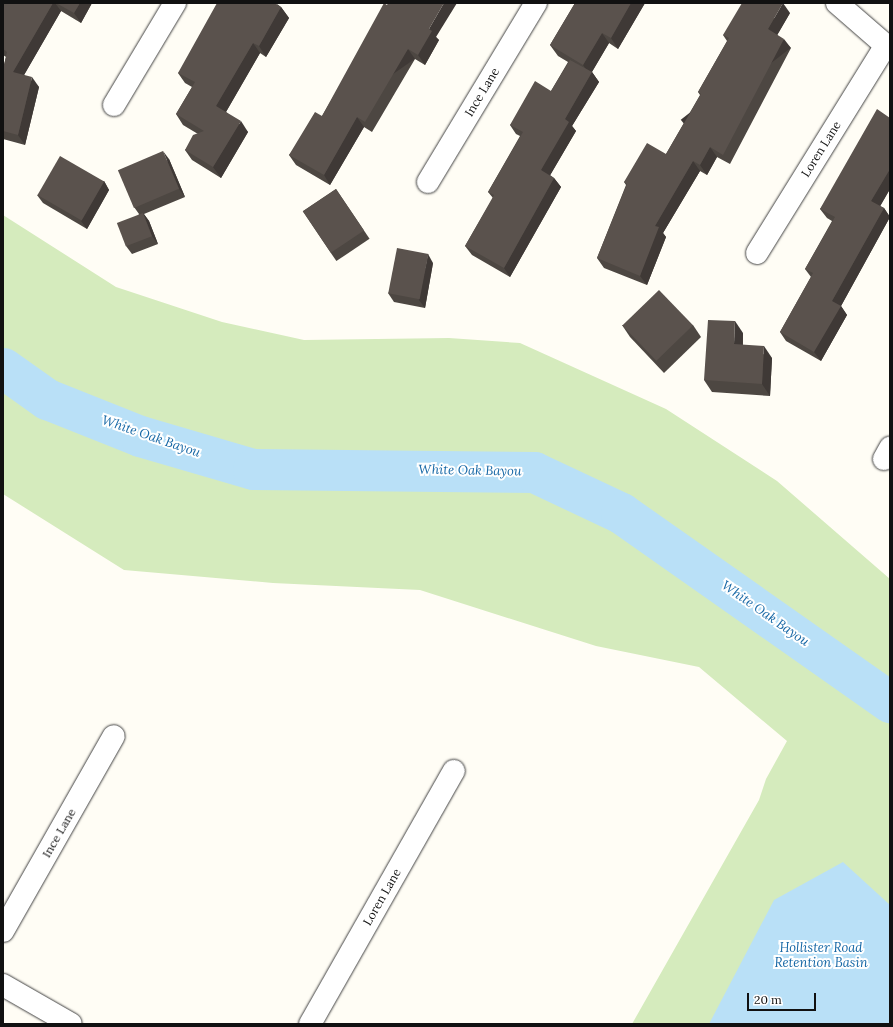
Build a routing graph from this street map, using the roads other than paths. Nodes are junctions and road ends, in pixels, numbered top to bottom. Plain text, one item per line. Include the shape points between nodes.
1 (175, 3) edge
2 (536, 3) edge
3 (837, 3) edge
4 (888, 47) edge
5 (114, 105) dead end
6 (428, 182) dead end
7 (757, 253) dead end
8 (114, 736) dead end
9 (454, 771) dead end
10 (3, 931) edge
11 (3, 985) edge
12 (71, 1024) edge
13 (310, 1024) edge

1 - 5 street
2 - 6 street, Ince Lane
3 - 4 street
4 - 7 street, Loren Lane
8 - 10 street, Ince Lane
9 - 13 street, Loren Lane
11 - 12 street

